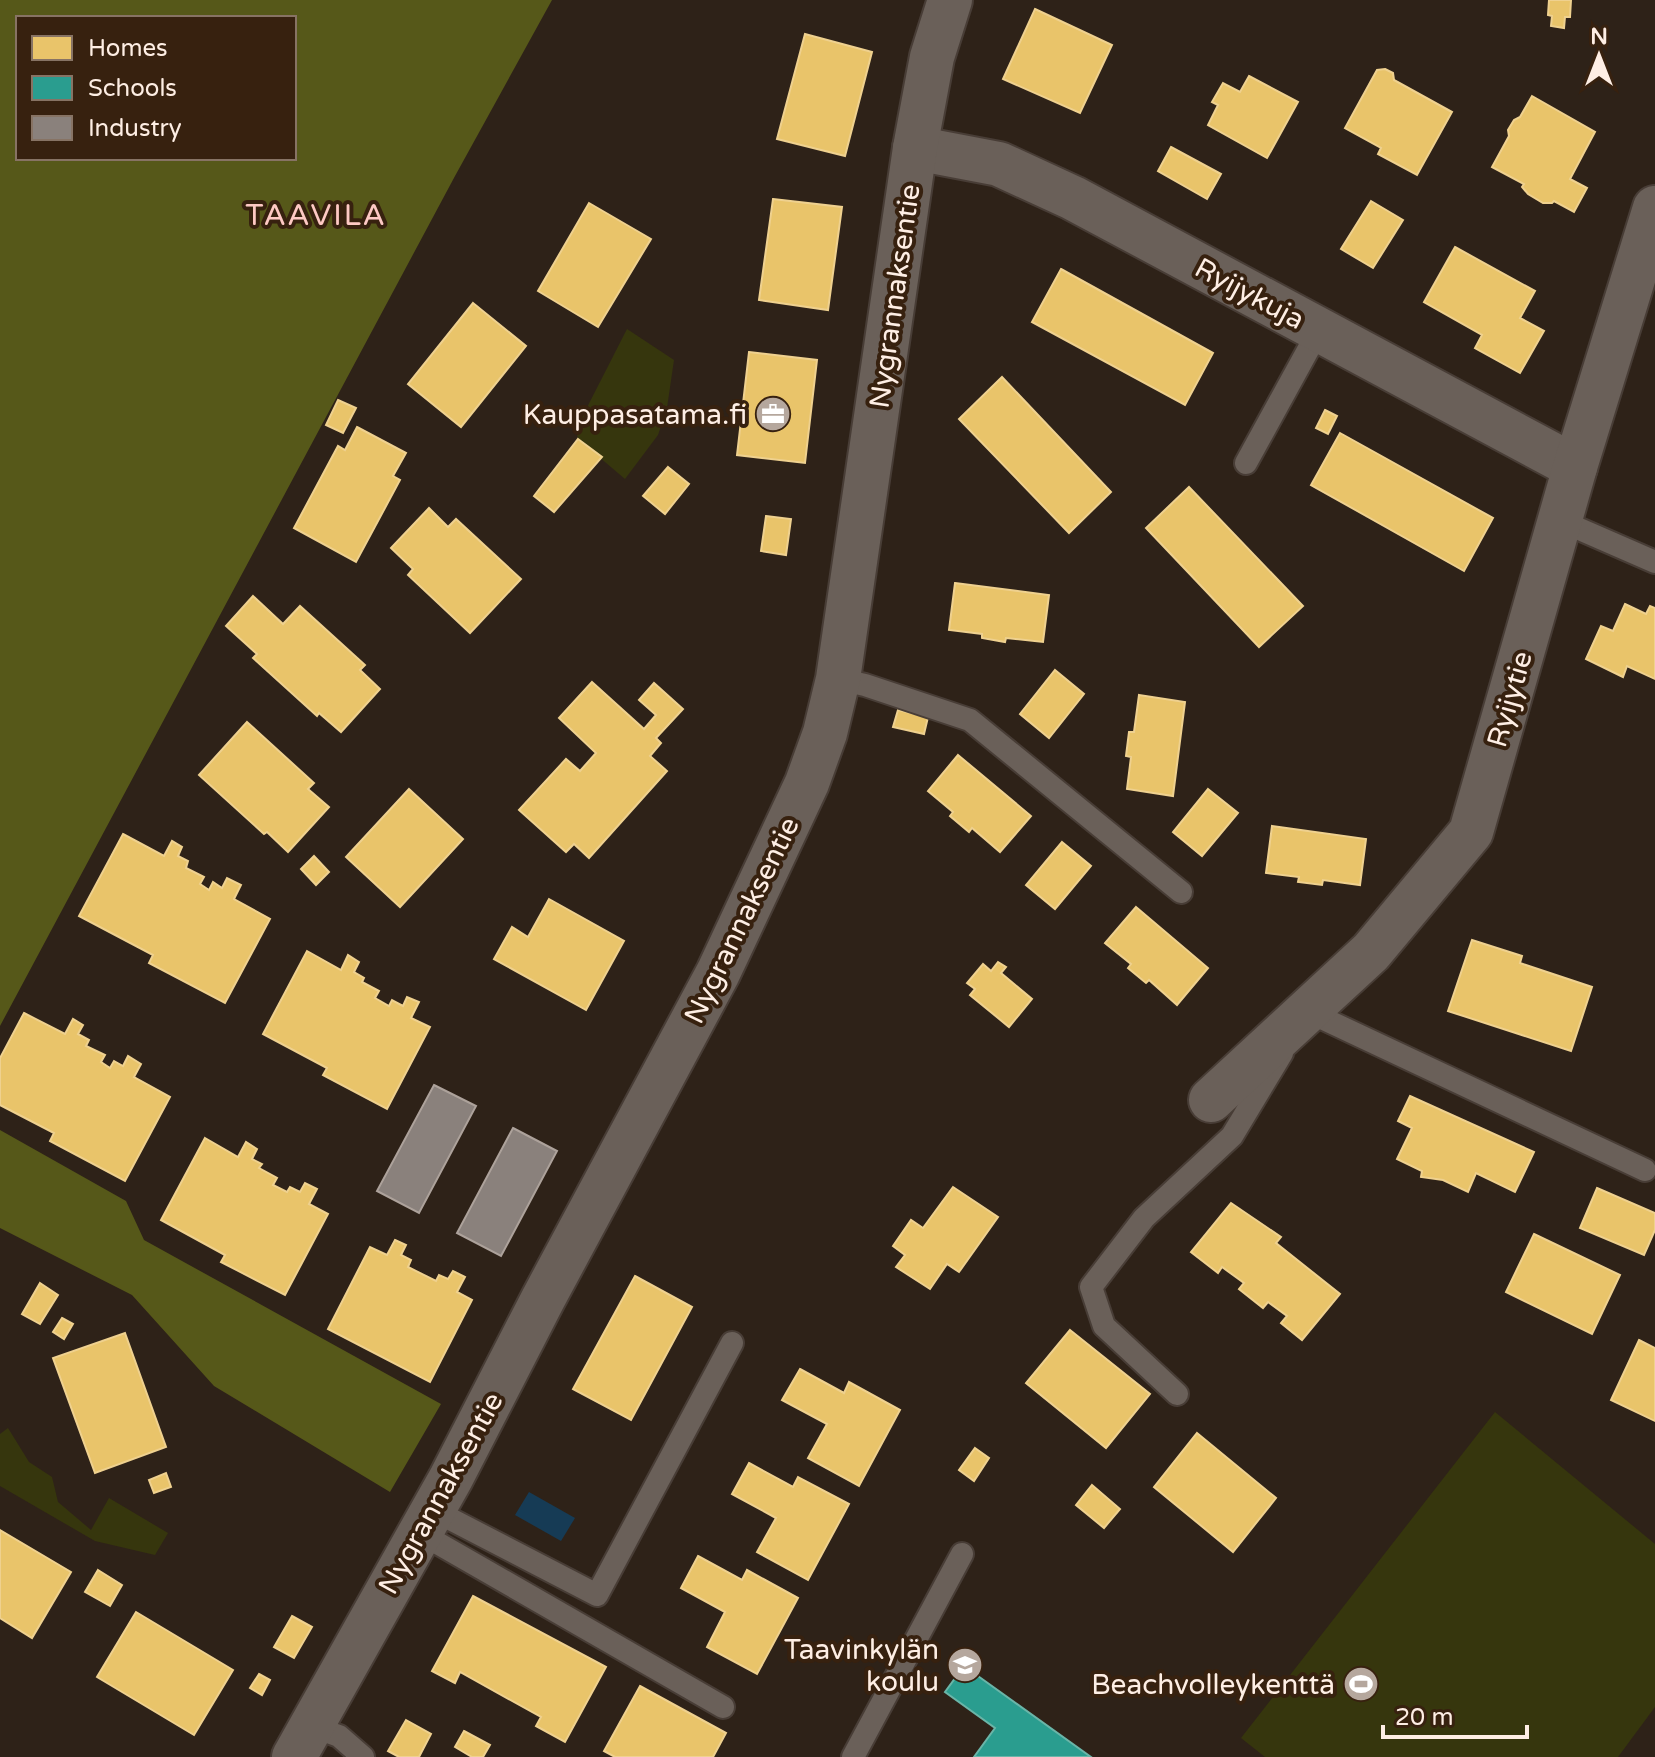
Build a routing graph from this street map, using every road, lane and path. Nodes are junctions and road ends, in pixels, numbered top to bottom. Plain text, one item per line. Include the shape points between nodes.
1 (950, 0) edge
2 (915, 148) junction
3 (1654, 216) edge
4 (1319, 330) junction
5 (1246, 463) dead end
6 (1575, 467) junction
7 (1561, 521) junction
8 (1655, 562) edge
9 (838, 679) junction
10 (1181, 892) dead end
11 (1307, 1011) junction
12 (1211, 1100) dead end
13 (1645, 1170) dead end
14 (732, 1343) dead end
15 (1177, 1394) dead end
16 (426, 1522) junction
17 (962, 1554) dead end
18 (723, 1707) dead end
19 (303, 1741) edge
20 (363, 1757) edge
21 (853, 1757) edge

1 - 2 street, Nygrannaksentie via 932,57
2 - 4 street, Ryijykuja via 1011,169
2 - 9 street, Nygrannaksentie
3 - 6 street, Ryijytie
4 - 5 lane
4 - 6 street, Ryijykuja
6 - 7 street, Ryijytie
7 - 8 lane
7 - 11 street, Ryijytie via 1471,832 1371,952
9 - 10 lane via 970,720
9 - 16 street, Nygrannaksentie via 807,783 718,973
11 - 12 street, Ryijytie
11 - 13 lane
11 - 15 lane via 1232,1136 1144,1218 1091,1287 1104,1326
14 - 16 lane via 597,1595
16 - 18 lane
16 - 19 street, Nygrannaksentie
17 - 21 lane
19 - 20 lane via 339,1736

